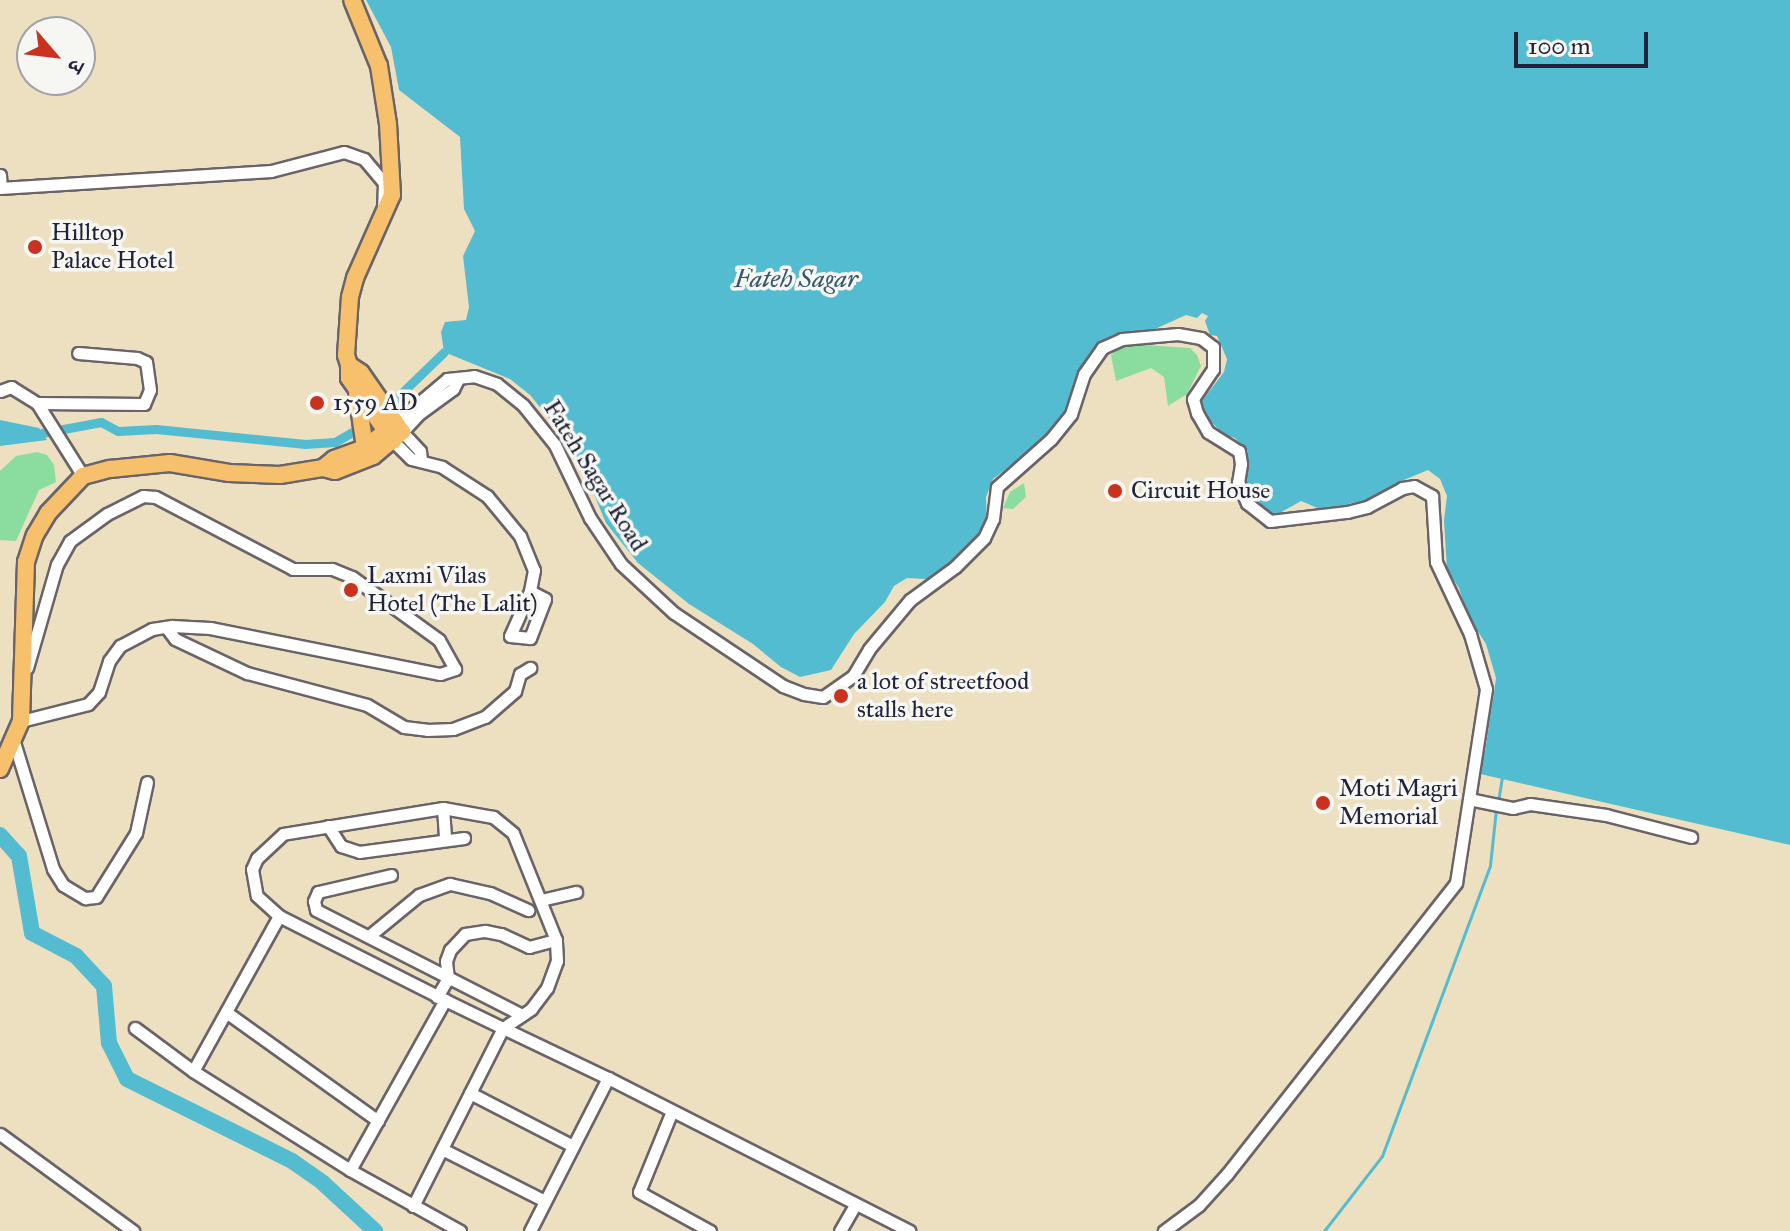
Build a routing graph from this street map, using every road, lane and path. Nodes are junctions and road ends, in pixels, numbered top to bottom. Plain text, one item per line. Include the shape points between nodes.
1 (352, 0) edge
2 (0, 184) edge
3 (382, 220) junction
4 (78, 353) dead end
5 (349, 365) junction
6 (0, 391) edge
7 (369, 404) junction
8 (39, 408) junction
9 (392, 429) junction
10 (365, 443) junction
11 (323, 468) junction
12 (83, 476) junction
13 (530, 591) dead end
14 (166, 627) junction
15 (530, 668) dead end
16 (25, 677) junction
17 (21, 721) junction
18 (7, 755) edge
19 (147, 782) dead end
20 (1469, 799) junction
21 (443, 808) junction
22 (328, 826) junction
23 (1691, 837) dead end
24 (464, 838) dead end
25 (445, 840) junction
26 (391, 875) dead end
27 (576, 892) dead end
28 (541, 900) junction
29 (528, 910) dead end
30 (279, 916) junction
31 (369, 936) junction
32 (556, 940) junction
33 (448, 978) junction
34 (441, 999) junction
35 (226, 1012) junction
36 (522, 1015) junction
37 (135, 1028) dead end
38 (503, 1028) junction
39 (193, 1071) junction
40 (608, 1078) junction
41 (470, 1093) junction
42 (672, 1111) junction
43 (378, 1121) junction
44 (0, 1134) edge
45 (573, 1146) junction
46 (442, 1149) junction
47 (350, 1170) junction
48 (545, 1201) junction
49 (855, 1205) junction
50 (413, 1206) junction
51 (133, 1231) edge
52 (460, 1231) edge
53 (530, 1231) edge
54 (710, 1231) edge
55 (840, 1231) edge
56 (909, 1231) edge
57 (1164, 1231) edge

1 - 3 highway via 379,66 388,124 392,195
2 - 3 street via 271,171 344,152 364,159 384,183
3 - 5 highway via 350,297
4 - 8 street via 146,362 150,390 144,404
5 - 7 highway
5 - 7 highway via 349,378
6 - 8 street via 11,387
7 - 9 highway
7 - 10 highway
8 - 12 street
9 - 10 highway
9 - 11 highway via 357,464 335,471
9 - 13 street via 420,451 421,459 487,496 520,536 534,570
9 - 20 street, Fateh Sagar Road via 447,379 486,379 523,405 555,445 590,518 621,564 674,613 783,686 823,697 853,676 910,600 984,538 993,519 997,487 1071,414 1084,374 1102,348 1122,339 1178,334 1201,338 1213,347 1214,355 1213,369 1193,399 1197,413 1208,432 1239,451 1238,482 1247,503 1270,521 1347,512 1414,486 1432,496 1436,562 1470,634 1486,689
10 - 11 highway
11 - 12 highway via 280,475 170,463
12 - 16 highway via 48,513 26,562
14 - 15 street via 175,639 247,673 367,705 404,727 427,730 453,729 485,717 515,691 520,674
14 - 16 street via 210,628 440,674 455,669 439,640 352,577 332,569 293,569 155,497 143,496 70,541 57,564
14 - 17 street via 120,646 88,704
16 - 17 highway
17 - 18 highway
18 - 19 street via 53,869 63,885 85,898 96,897 136,833
20 - 23 street via 1606,815
20 - 57 street via 1456,883 1438,909 1227,1174 1199,1205
21 - 22 street
21 - 25 street
21 - 28 street via 474,811 506,824
22 - 25 street via 348,851
22 - 30 street via 283,834 257,858 252,869 257,896
24 - 25 street
26 - 31 street via 318,892 314,901 316,910
27 - 28 street
28 - 32 street
29 - 31 street via 490,893 450,884 419,895
30 - 34 street
30 - 35 street
31 - 33 street
32 - 33 street via 529,947 501,934 465,934 450,950
32 - 36 street via 553,976
33 - 34 street
33 - 36 street
34 - 38 street
34 - 43 street
35 - 39 street
35 - 43 street
36 - 38 street
37 - 39 street
38 - 40 street
38 - 41 street
39 - 47 street
40 - 42 street
40 - 45 street
41 - 45 street
41 - 46 street
42 - 49 street
42 - 54 street via 639,1192
43 - 47 street
44 - 51 street
45 - 48 street
46 - 48 street
46 - 50 street
47 - 50 street
48 - 53 street
49 - 55 street
49 - 56 street
50 - 52 street

